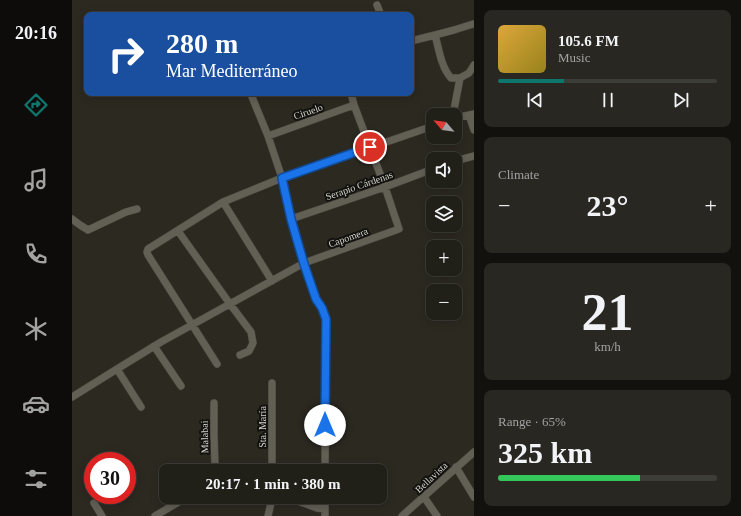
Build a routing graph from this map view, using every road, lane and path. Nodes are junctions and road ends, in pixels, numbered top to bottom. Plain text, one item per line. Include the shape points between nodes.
1 (377, 5) dead end
2 (380, 12) edge
3 (473, 24) dead end
4 (435, 35) junction
5 (414, 40) edge
6 (474, 65) edge
7 (460, 78) junction
8 (252, 96) edge
9 (352, 96) edge
10 (354, 105) junction
11 (454, 108) edge
12 (472, 114) edge
13 (462, 116) edge
14 (426, 128) edge
15 (474, 130) edge
16 (268, 136) junction
17 (370, 147) junction
18 (474, 156) edge
19 (462, 159) edge
20 (426, 172) edge
21 (282, 178) junction
22 (386, 187) junction
23 (223, 202) junction
24 (137, 209) dead end
25 (72, 219) edge
26 (291, 219) junction
27 (178, 231) junction
28 (304, 264) junction
29 (272, 281) junction
30 (230, 304) junction
31 (192, 325) junction
32 (154, 346) junction
33 (240, 355) dead end
34 (217, 364) dead end
35 (117, 368) junction
36 (272, 383) dead end
37 (181, 386) dead end
38 (72, 397) edge
39 (214, 403) dead end
40 (141, 407) dead end
41 (474, 452) edge
42 (215, 464) edge
43 (272, 464) edge
44 (325, 464) edge
45 (456, 467) junction
46 (424, 497) junction
47 (474, 497) edge
48 (95, 504) edge
49 (175, 504) edge
50 (272, 504) edge
51 (306, 504) edge
52 (325, 513) edge
53 (102, 516) edge
54 (155, 516) edge
55 (268, 516) edge
56 (402, 516) edge
57 (436, 516) edge

1 - 2 street
3 - 4 street
4 - 5 street
4 - 7 street via 447,74 451,78
6 - 7 street via 469,73
7 - 11 street
8 - 16 street
9 - 10 street
10 - 16 street, Ciruelo
10 - 17 street
12 - 13 street
12 - 15 street
14 - 17 street
16 - 21 street
17 - 21 street
17 - 22 street
18 - 19 street
20 - 22 street, Serapio Cárdenas
21 - 23 street
21 - 26 street
22 - 26 street, Serapio Cárdenas
22 - 28 street, Capomera via 399,229
23 - 27 street
23 - 29 street
24 - 25 street via 88,230
26 - 28 street
27 - 30 street
27 - 31 street via 147,252
28 - 29 street, Capomera
28 - 44 street via 326,319
29 - 30 street, Capomera
30 - 31 street, Capomera
30 - 33 street via 251,332 253,343 249,351
31 - 32 street, Capomera
31 - 34 street
32 - 35 street, Capomera
32 - 37 street
35 - 38 street, Capomera
35 - 40 street
36 - 43 street, Sta. María
39 - 42 street, Malabai
41 - 45 street, Bellavista
45 - 46 street, Bellavista
45 - 47 street
46 - 56 street, Bellavista
46 - 57 street
48 - 53 street
49 - 54 street
50 - 55 street
51 - 52 street

